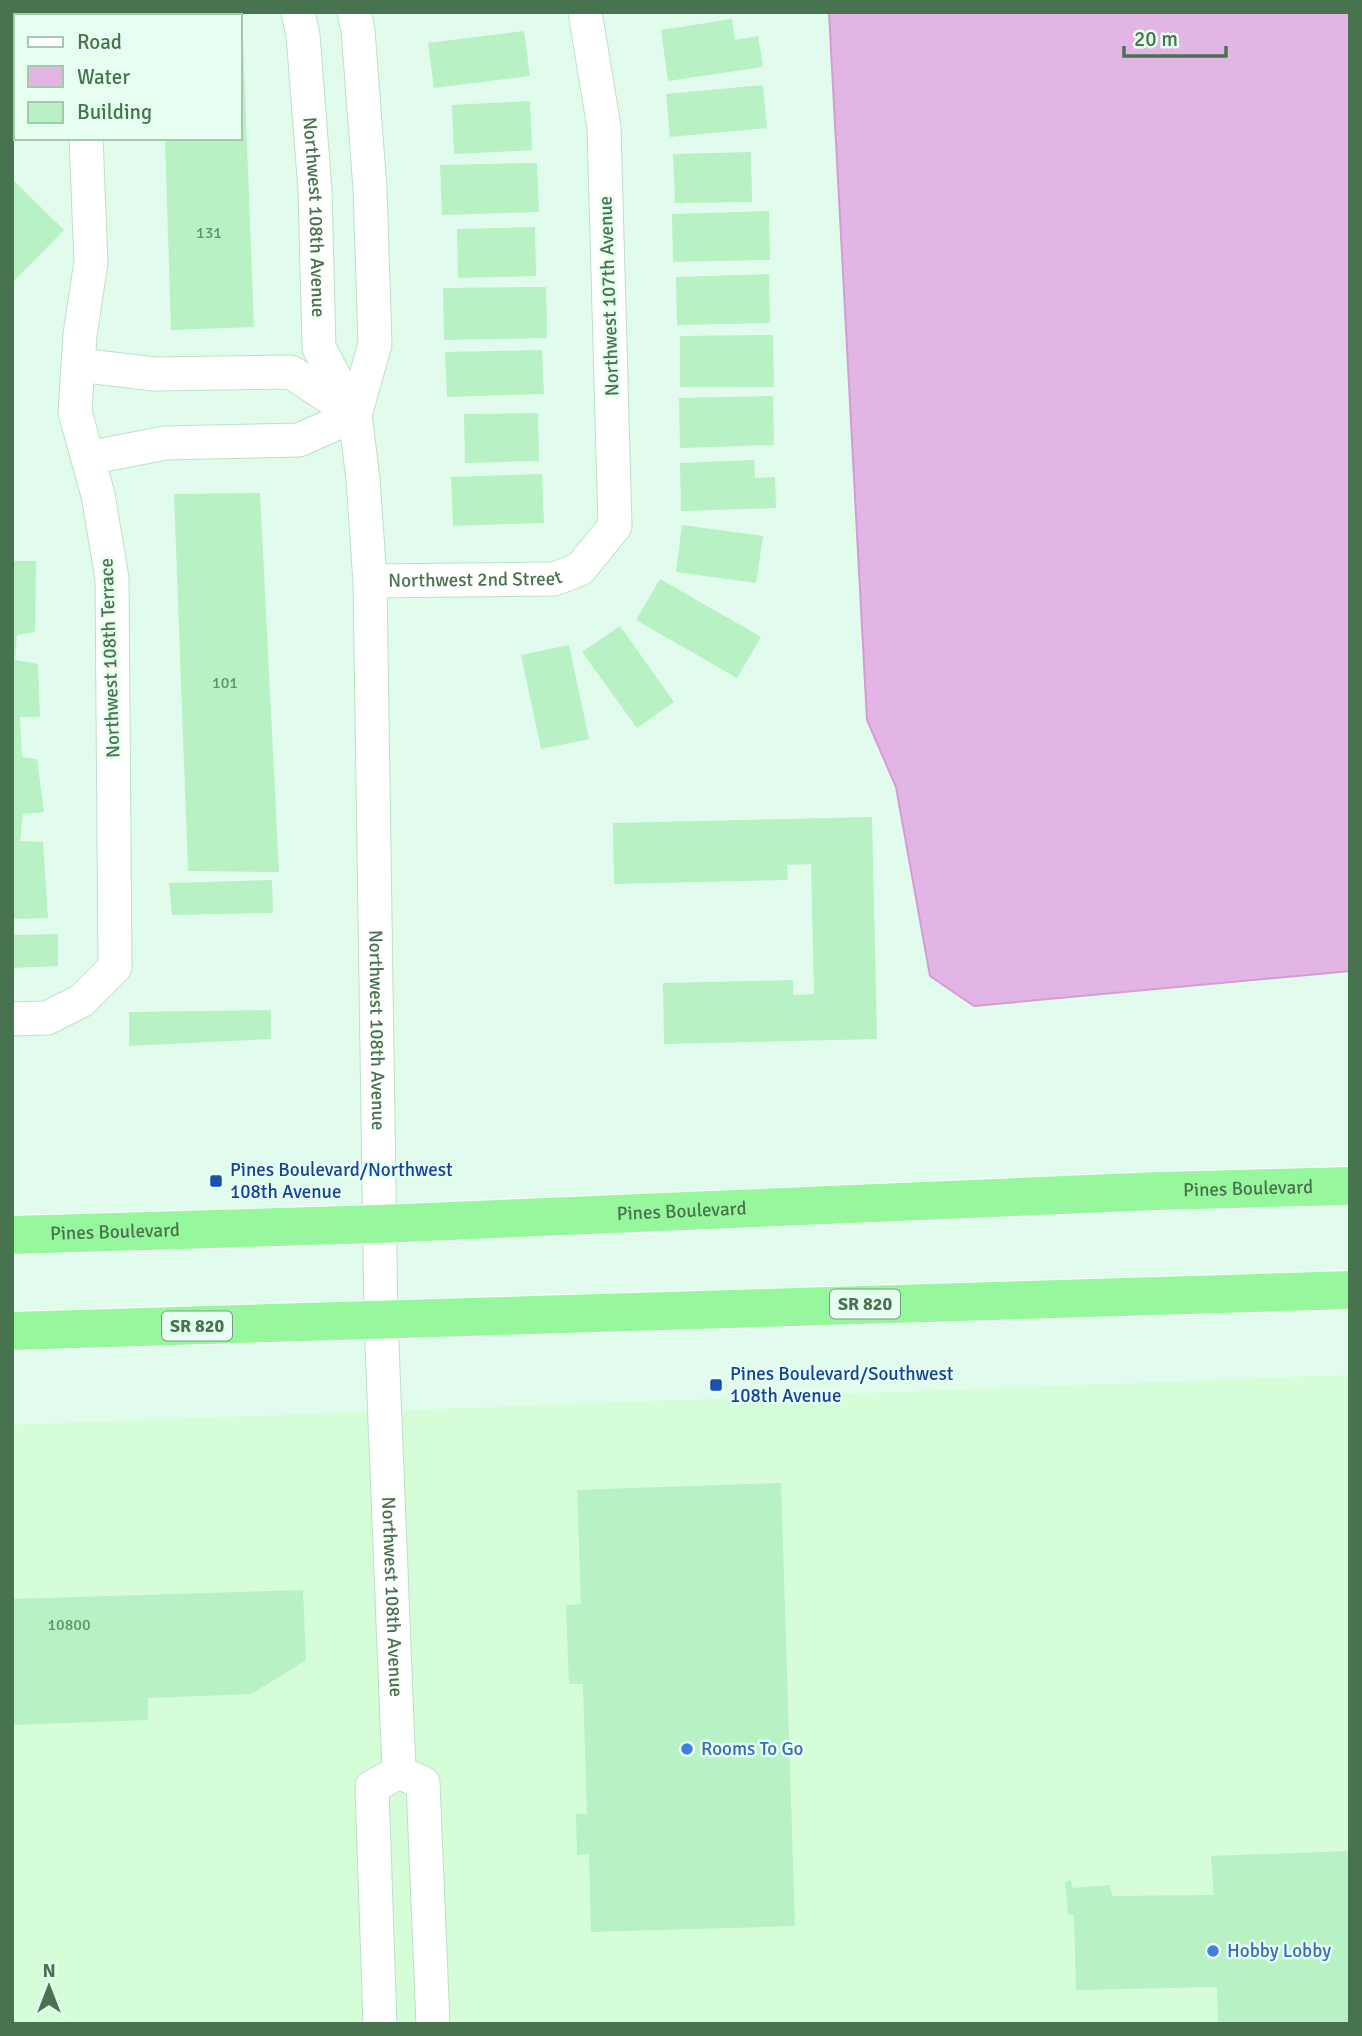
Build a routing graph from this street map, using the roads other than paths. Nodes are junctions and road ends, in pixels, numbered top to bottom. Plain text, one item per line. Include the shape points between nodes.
1 (298, 12) edge
2 (354, 12) edge
3 (585, 12) edge
4 (86, 140) edge
5 (78, 365) junction
6 (355, 415) junction
7 (88, 458) junction
8 (580, 569) joint
9 (370, 581) junction
10 (12, 1019) edge
11 (1350, 1186) edge
12 (379, 1224) junction
13 (12, 1235) edge
14 (1350, 1290) edge
15 (381, 1320) junction
16 (12, 1331) edge
17 (399, 1772) junction
18 (380, 2024) edge
19 (433, 2024) edge

1 - 6 street, Northwest 108th Avenue via 315,190 319,348
2 - 6 street, Northwest 108th Avenue via 370,188 375,344
3 - 8 street, Northwest 107th Avenue via 604,127 615,526
4 - 5 street, Northwest 108th Terrace via 91,262
5 - 6 street via 155,374 291,372
5 - 7 street, Northwest 108th Terrace via 75,412
6 - 7 street via 299,440 164,443
6 - 9 street, Northwest 108th Avenue
7 - 10 street, Northwest 108th Terrace via 112,578 115,967 81,1002 47,1018
8 - 9 street, Northwest 2nd Street via 554,579
9 - 12 street, Northwest 108th Avenue
11 - 12 highway, Pines Boulevard
12 - 13 highway, Pines Boulevard
12 - 15 street, Northwest 108th Avenue
14 - 15 highway, SR 820
15 - 16 highway, SR 820
15 - 17 street, Northwest 108th Avenue
17 - 18 street via 372,1787
17 - 19 street via 423,1783

